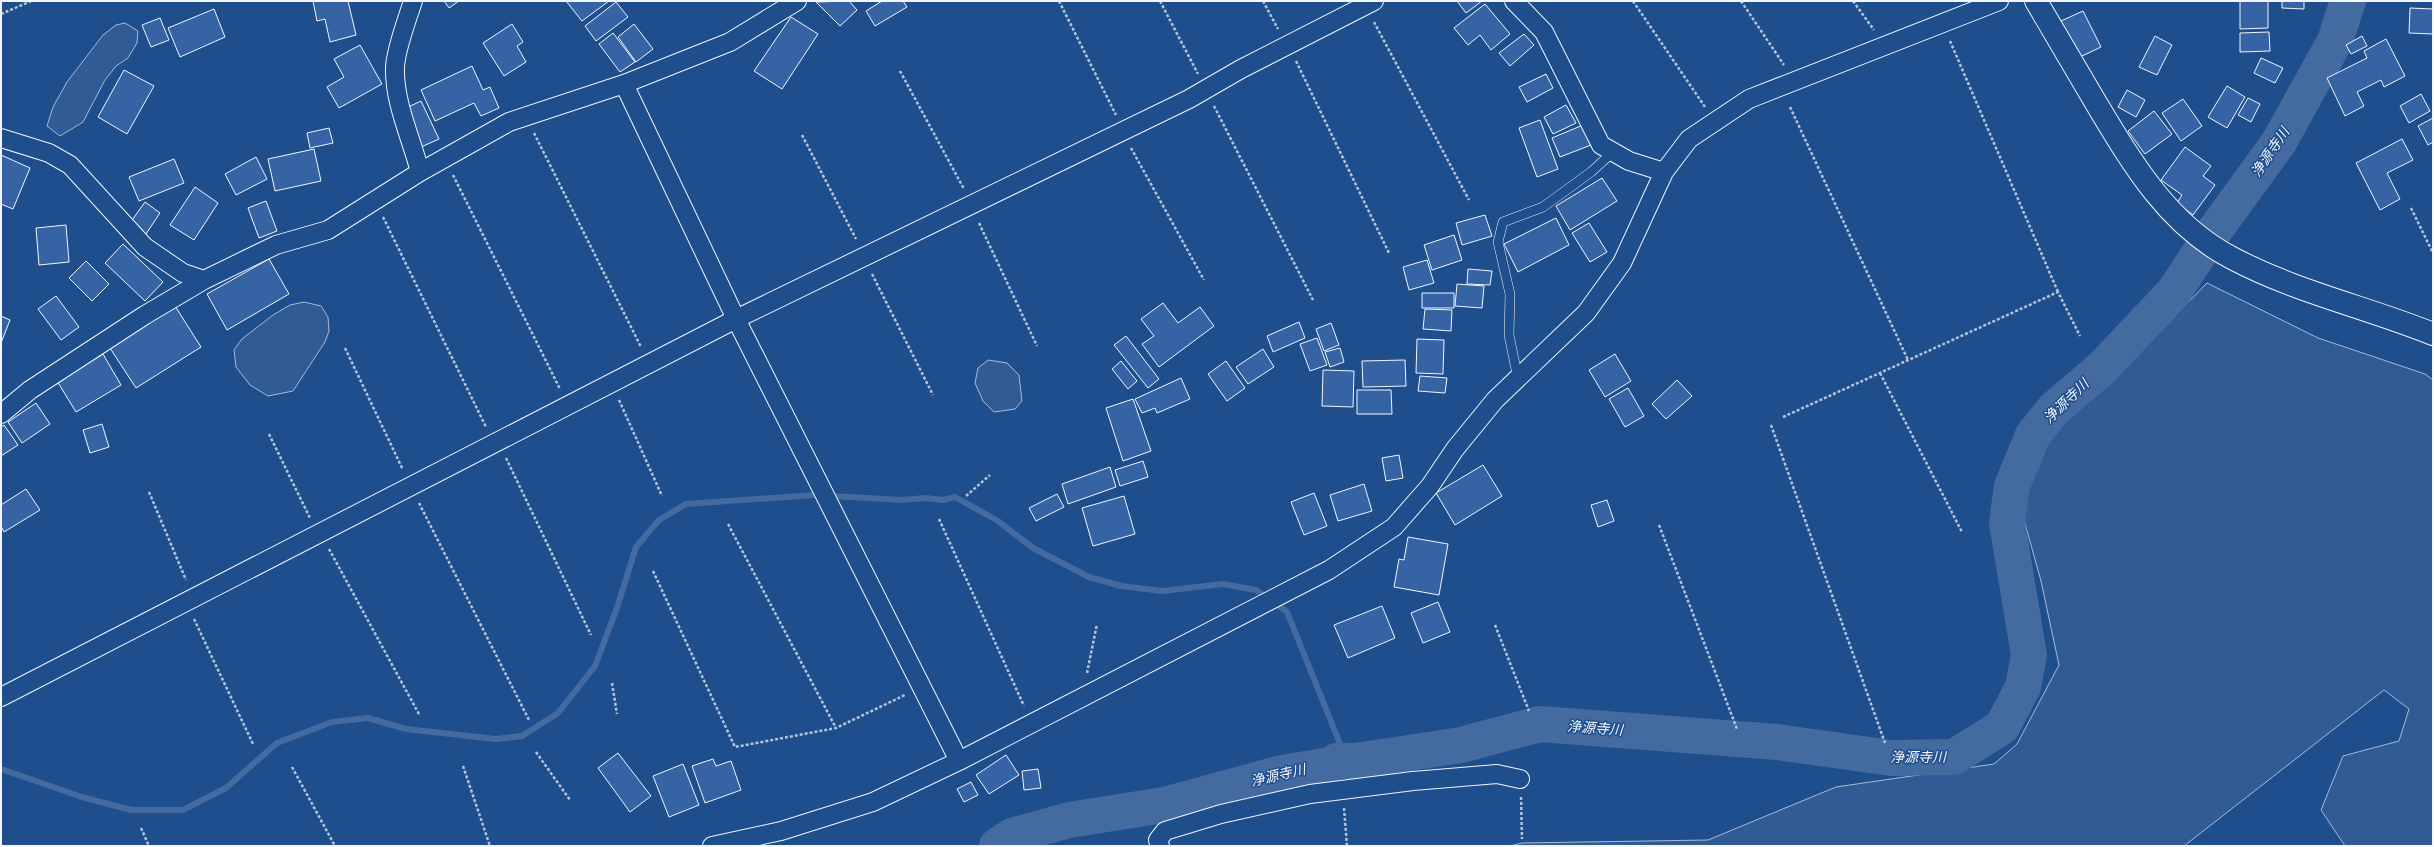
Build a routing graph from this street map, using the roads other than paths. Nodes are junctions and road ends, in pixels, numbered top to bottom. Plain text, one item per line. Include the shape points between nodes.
1 (413, 1) edge
2 (797, 1) edge
3 (1374, 1) edge
4 (1514, 1) edge
5 (1999, 1) edge
6 (2036, 1) edge
7 (624, 84) junction
8 (1, 138) edge
9 (1613, 152) junction
10 (420, 172) junction
11 (1664, 172) junction
12 (204, 280) junction
13 (736, 318) junction
14 (2433, 334) edge
15 (1518, 379) junction
16 (4, 407) edge
17 (1, 697) edge
18 (959, 761) junction
19 (1520, 779) road end
20 (712, 846) edge
21 (1160, 846) edge

1 - 10 street via 395,66 399,108 413,143
2 - 7 street via 730,42
3 - 13 street via 1241,69 1189,99
4 - 9 street via 1544,32 1601,145
5 - 11 street via 1749,99 1689,140
6 - 14 street via 2126,153 2152,190 2196,236 2230,258 2306,292
7 - 10 street via 509,122
7 - 13 street
8 - 12 street via 49,153 70,165 145,247 183,273
9 - 11 street via 1629,161
9 - 15 lane via 1591,172 1543,206 1502,222 1498,242 1510,294 1509,335
10 - 12 street via 328,230 276,245
11 - 15 street via 1622,263 1586,313
12 - 16 street via 145,315
13 - 17 street
13 - 18 street
15 - 18 street via 1495,400 1455,449 1430,486 1394,527 1329,570
18 - 20 street via 873,802 781,831
19 - 21 street via 1497,774 1310,794 1221,814 1165,831 1158,840

